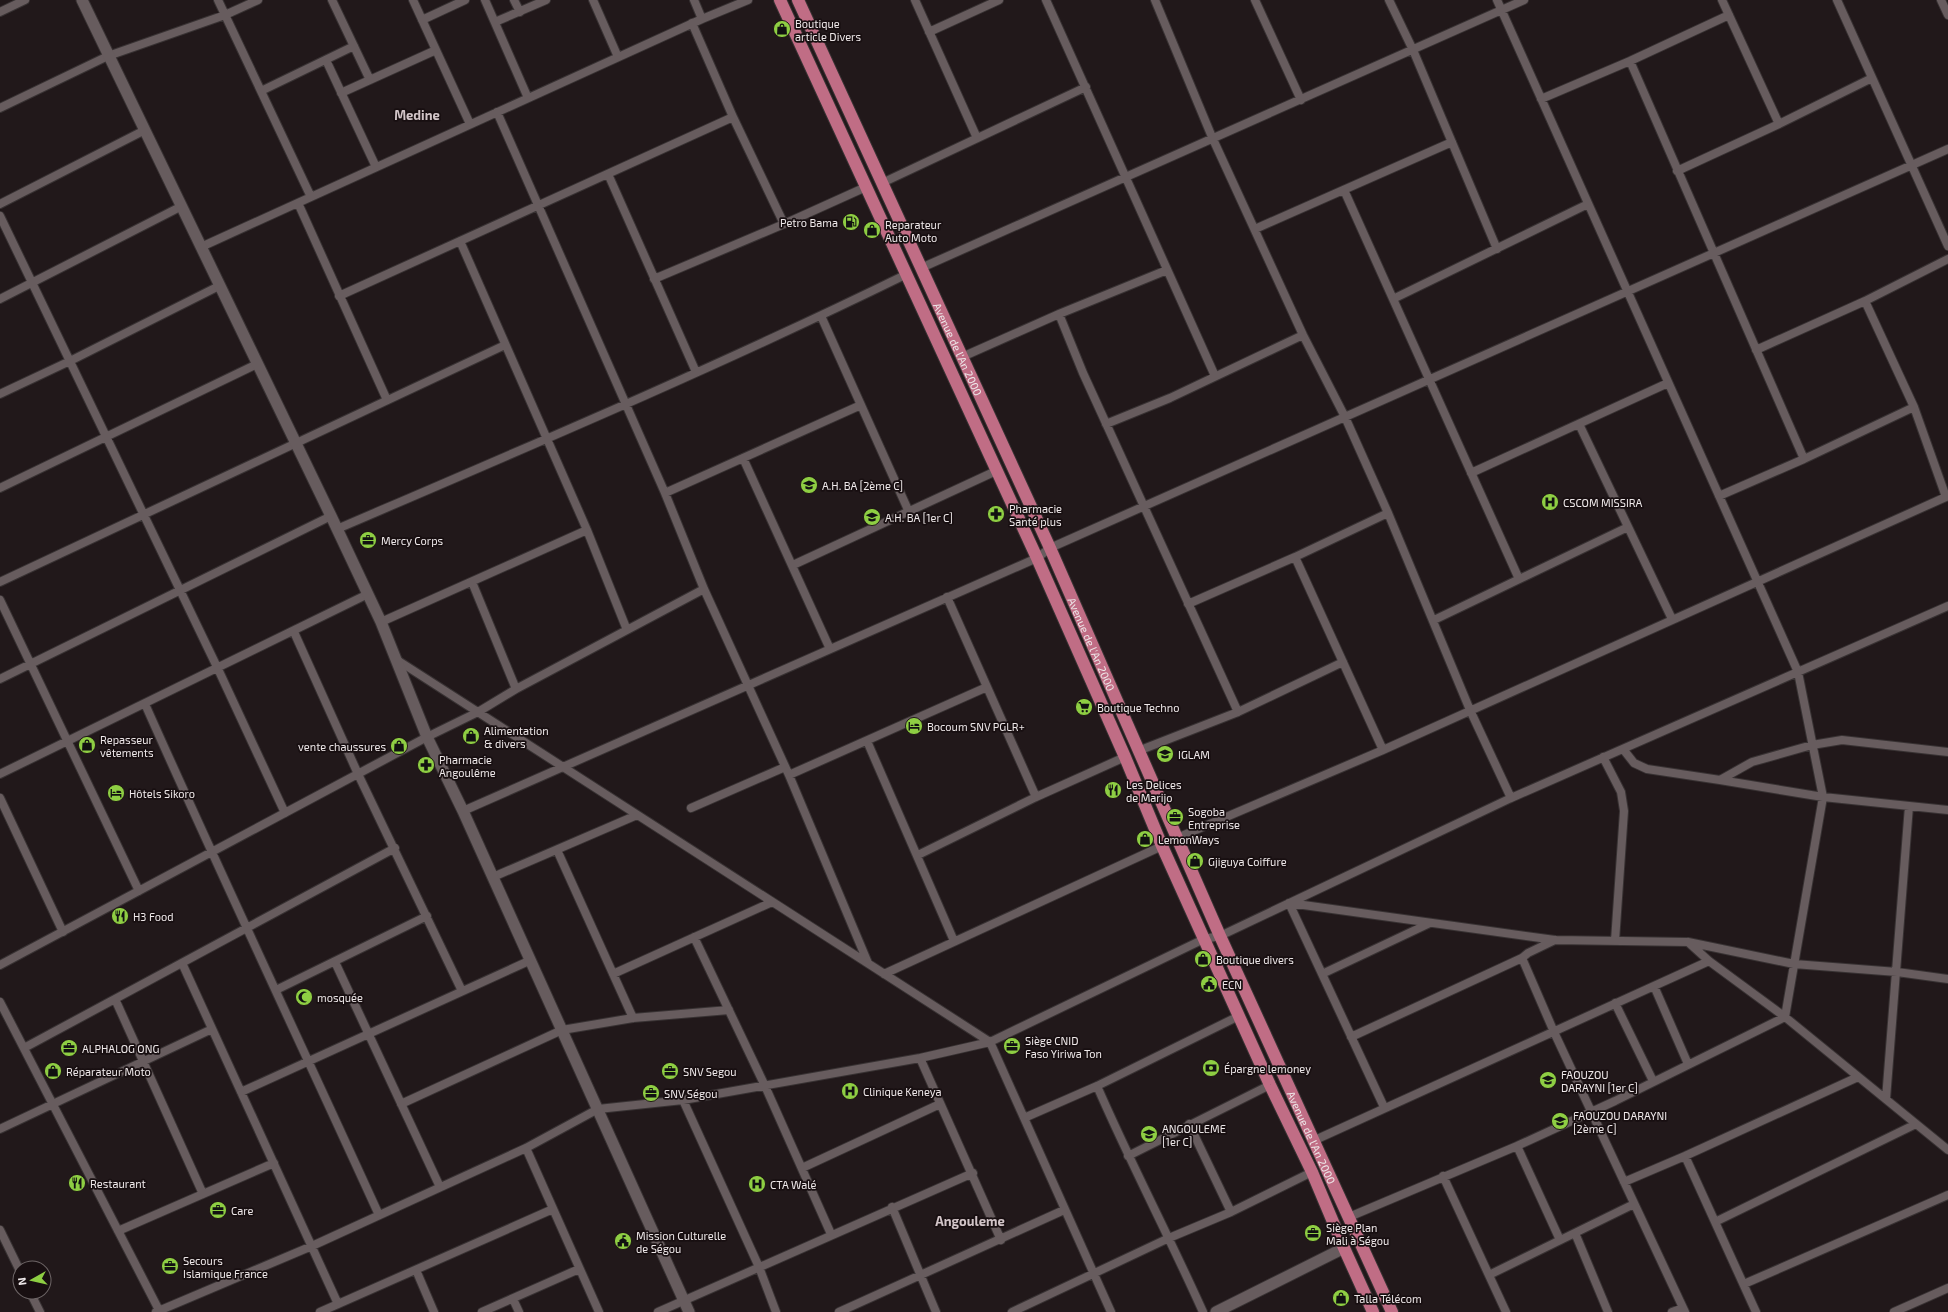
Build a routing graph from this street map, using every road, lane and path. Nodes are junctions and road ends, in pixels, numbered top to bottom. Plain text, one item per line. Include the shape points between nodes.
1 (25, 0) edge
2 (82, 0) edge
3 (218, 0) edge
4 (258, 0) edge
5 (332, 0) edge
6 (412, 0) edge
7 (465, 0) edge
8 (485, 0) edge
9 (514, 0) edge
10 (546, 0) edge
11 (593, 0) edge
12 (694, 0) edge
13 (748, 0) edge
14 (780, 0) edge
15 (798, 0) edge
16 (915, 0) edge
17 (999, 0) edge
18 (1046, 0) edge
19 (1155, 0) edge
20 (1255, 0) edge
21 (1389, 0) edge
22 (1497, 0) edge
23 (1524, 0) edge
24 (1722, 0) edge
25 (1837, 0) edge
26 (1941, 0) edge
27 (1501, 10) junction
28 (0, 12) edge
29 (520, 12) junction
30 (225, 15) junction
31 (1729, 15) junction
32 (1948, 16) edge
33 (702, 19) junction
34 (422, 20) junction
35 (495, 22) junction
36 (692, 23) junction
37 (930, 32) junction
38 (354, 46) junction
39 (436, 50) junction
40 (1413, 50) junction
41 (108, 56) junction
42 (618, 57) junction
43 (326, 60) junction
44 (1630, 61) junction
45 (1872, 78) junction
46 (370, 80) junction
47 (1086, 87) junction
48 (261, 91) junction
49 (341, 93) junction
50 (528, 98) junction
51 (1541, 99) junction
52 (1301, 100) junction
53 (0, 108) edge
54 (497, 112) junction
55 (733, 117) junction
56 (470, 124) junction
57 (1779, 124) junction
58 (145, 130) junction
59 (1212, 137) junction
60 (977, 138) junction
61 (1452, 142) junction
62 (1948, 149) edge
63 (1911, 165) junction
64 (376, 167) junction
65 (1677, 171) junction
66 (608, 174) junction
67 (1125, 178) junction
68 (882, 183) junction
69 (866, 187) junction
70 (1344, 190) junction
71 (311, 197) junction
72 (298, 203) junction
73 (0, 204) edge
74 (1588, 204) junction
75 (182, 206) junction
76 (538, 206) junction
77 (0, 216) edge
78 (784, 224) junction
79 (1255, 229) junction
80 (460, 241) junction
81 (1948, 246) edge
82 (201, 247) junction
83 (1497, 249) junction
84 (1714, 254) junction
85 (1948, 259) edge
86 (921, 268) junction
87 (1166, 270) junction
88 (905, 275) junction
89 (654, 279) junction
90 (32, 283) junction
91 (219, 286) junction
92 (1628, 292) junction
93 (339, 296) junction
94 (0, 299) edge
95 (1393, 299) junction
96 (1865, 301) junction
97 (1059, 314) junction
98 (821, 316) junction
99 (1303, 336) junction
100 (505, 345) junction
101 (1756, 350) junction
102 (962, 357) junction
103 (70, 361) junction
104 (257, 364) junction
105 (696, 372) junction
106 (1215, 376) junction
107 (1429, 380) junction
108 (1668, 383) junction
109 (0, 394) edge
110 (387, 400) junction
111 (626, 404) junction
112 (861, 405) junction
113 (1914, 407) junction
114 (1345, 417) junction
115 (1106, 424) junction
116 (1579, 424) junction
117 (106, 436) junction
118 (548, 439) junction
119 (295, 442) junction
120 (743, 458) junction
121 (1804, 459) junction
122 (996, 471) junction
123 (1471, 473) junction
124 (0, 488) edge
125 (665, 493) junction
126 (1719, 496) junction
127 (1947, 497) edge
128 (1144, 506) junction
129 (909, 512) junction
130 (1388, 513) junction
131 (143, 514) junction
132 (332, 516) junction
133 (1628, 527) junction
134 (337, 529) junction
135 (587, 530) junction
136 (1050, 548) junction
137 (1295, 557) junction
138 (1037, 558) junction
139 (793, 565) junction
140 (1519, 579) junction
141 (0, 582) edge
142 (472, 582) junction
143 (1758, 582) junction
144 (704, 588) junction
145 (181, 592) junction
146 (368, 594) junction
147 (947, 597) junction
148 (0, 600) edge
149 (1188, 604) junction
150 (1948, 606) edge
151 (1672, 619) junction
152 (1434, 620) junction
153 (381, 622) junction
154 (627, 630) junction
155 (294, 632) junction
156 (830, 649) junction
157 (397, 660) junction
158 (1343, 662) junction
159 (31, 664) junction
160 (218, 669) junction
161 (1798, 672) junction
162 (0, 679) edge
163 (749, 685) junction
164 (987, 687) junction
165 (516, 689) junction
166 (146, 704) junction
167 (1470, 710) junction
168 (478, 712) junction
169 (1238, 712) junction
170 (427, 737) junction
171 (68, 741) junction
172 (867, 741) junction
173 (1812, 745) junction
174 (1623, 748) junction
175 (1382, 750) junction
176 (1138, 752) junction
177 (1948, 752) edge
178 (1125, 757) junction
179 (1603, 757) junction
180 (563, 767) junction
181 (785, 767) junction
182 (0, 774) edge
183 (358, 774) junction
184 (789, 775) junction
185 (1720, 780) junction
186 (1036, 797) junction
187 (1823, 797) junction
188 (0, 798) edge
189 (1511, 798) junction
190 (1909, 806) junction
191 (691, 808) dead end
192 (1948, 810) edge
193 (463, 811) junction
194 (285, 813) junction
195 (637, 815) junction
196 (1177, 838) junction
197 (1162, 846) junction
198 (395, 848) junction
199 (557, 850) junction
200 (211, 852) junction
201 (918, 855) junction
202 (493, 877) junction
203 (139, 891) junction
204 (772, 902) junction
205 (1289, 903) junction
206 (427, 916) junction
207 (1431, 923) junction
208 (248, 927) junction
209 (63, 932) junction
210 (1220, 936) junction
211 (694, 938) junction
212 (1204, 939) junction
213 (1555, 940) junction
214 (954, 941) junction
215 (1615, 941) junction
216 (1688, 942) junction
217 (1522, 958) junction
218 (531, 960) junction
219 (1709, 961) junction
220 (335, 962) junction
221 (182, 963) junction
222 (868, 963) junction
223 (1794, 964) junction
224 (0, 965) edge
225 (1897, 972) junction
226 (613, 974) junction
227 (884, 974) junction
228 (1322, 974) junction
229 (1948, 979) edge
230 (1654, 986) junction
231 (276, 990) junction
232 (462, 991) junction
233 (115, 999) junction
234 (0, 1002) edge
235 (1615, 1003) junction
236 (729, 1010) junction
237 (1240, 1016) junction
238 (1785, 1017) junction
239 (633, 1018) junction
240 (212, 1029) junction
241 (562, 1030) junction
242 (1554, 1032) junction
243 (369, 1034) junction
244 (1351, 1037) junction
245 (990, 1042) junction
246 (24, 1048) junction
247 (920, 1058) junction
248 (309, 1061) junction
249 (143, 1062) junction
250 (1688, 1064) junction
251 (1858, 1077) junction
252 (1653, 1081) junction
253 (765, 1086) junction
254 (1097, 1086) junction
255 (1270, 1086) junction
256 (241, 1092) junction
257 (683, 1100) junction
258 (1886, 1100) junction
259 (52, 1104) junction
260 (401, 1104) junction
261 (940, 1104) junction
262 (1384, 1107) junction
263 (598, 1109) junction
264 (1591, 1112) junction
265 (1024, 1118) junction
266 (1189, 1124) junction
267 (1916, 1124) junction
268 (0, 1129) edge
269 (1315, 1140) junction
270 (1517, 1146) junction
271 (526, 1148) junction
272 (1948, 1150) edge
273 (1128, 1156) junction
274 (1685, 1156) junction
275 (274, 1163) junction
276 (802, 1168) junction
277 (1312, 1172) junction
278 (972, 1173) junction
279 (1443, 1176) junction
280 (1624, 1182) junction
281 (440, 1187) junction
282 (203, 1194) junction
283 (1948, 1195) edge
284 (1634, 1204) junction
285 (892, 1207) junction
286 (553, 1209) junction
287 (1064, 1210) junction
288 (1231, 1212) junction
289 (379, 1215) junction
290 (1350, 1217) junction
291 (1715, 1222) junction
292 (0, 1230) edge
293 (118, 1231) junction
294 (1574, 1233) junction
295 (831, 1234) junction
296 (1170, 1238) junction
297 (1001, 1240) junction
298 (1560, 1240) junction
299 (312, 1246) junction
300 (1344, 1248) junction
301 (15, 1260) edge
302 (759, 1267) junction
303 (579, 1269) junction
304 (416, 1270) junction
305 (1093, 1274) junction
306 (1489, 1275) junction
307 (920, 1276) junction
308 (1744, 1284) junction
309 (1948, 1288) edge
310 (513, 1299) junction
311 (684, 1299) junction
312 (34, 1300) edge
313 (338, 1304) junction
314 (1684, 1310) edge
315 (158, 1311) edge
316 (40, 1312) edge
317 (320, 1312) edge
318 (434, 1312) edge
319 (482, 1312) edge
320 (519, 1312) edge
321 (599, 1312) edge
322 (658, 1312) edge
323 (690, 1312) edge
324 (776, 1312) edge
325 (840, 1312) edge
326 (936, 1312) edge
327 (1012, 1312) edge
328 (1111, 1312) edge
329 (1203, 1312) edge
330 (1216, 1312) edge
331 (1373, 1312) edge
332 (1392, 1312) edge
333 (1506, 1312) edge
334 (1608, 1312) edge
335 (1672, 1312) edge
336 (1756, 1312) edge
337 (1894, 1312) edge

1 - 28 street
2 - 41 street
3 - 30 street
4 - 30 street
5 - 38 street
6 - 34 street
7 - 34 street
8 - 35 street
9 - 29 street
10 - 29 street
11 - 42 street
12 - 33 street
13 - 33 street
14 - 69 main road, Avenue de l'An 2000
15 - 68 main road, Avenue de l'An 2000
16 - 37 street
17 - 37 street
18 - 47 street
19 - 59 street
20 - 52 street
21 - 40 street
22 - 27 street
23 - 27 street
24 - 31 street
25 - 45 street
26 - 32 street
27 - 40 street
27 - 51 street
29 - 35 street
30 - 41 street
30 - 48 street
31 - 44 street
31 - 57 street
33 - 36 street
34 - 39 street
35 - 50 street
36 - 42 street
36 - 55 street
37 - 60 street
38 - 43 street
38 - 46 street
39 - 46 street
39 - 56 street
40 - 52 street
40 - 61 street
41 - 53 street
41 - 58 street
42 - 50 street
43 - 48 street
43 - 49 street
44 - 51 street
44 - 65 street
45 - 57 street
45 - 63 street
46 - 49 street
47 - 60 street
47 - 67 street
48 - 71 street
49 - 64 street
50 - 54 street
51 - 74 street
52 - 59 street
54 - 56 street
54 - 76 street
55 - 66 street
55 - 78 street
56 - 64 street
57 - 65 street
58 - 73 street
58 - 75 street
59 - 67 street
59 - 79 street
60 - 68 street
61 - 70 street
61 - 83 street
62 - 63 street
63 - 81 street
63 - 84 street
64 - 71 street
65 - 84 street
66 - 76 street
66 - 89 street
67 - 86 street
67 - 87 street
68 - 86 main road, Avenue de l'An 2000
69 - 78 street
69 - 88 main road, Avenue de l'An 2000
70 - 79 street
70 - 95 street
71 - 72 street
72 - 82 street
72 - 93 street
74 - 83 street
74 - 92 street
75 - 82 street
75 - 90 street
76 - 80 street
76 - 111 street
77 - 90 street
78 - 89 street
79 - 99 street
80 - 93 street
80 - 100 street
82 - 91 street
83 - 95 street
84 - 92 street
84 - 101 street
85 - 96 street
86 - 102 main road, Avenue de l'An 2000
87 - 97 street
87 - 106 street
88 - 98 street
88 - 122 main road, Avenue de l'An 2000
89 - 105 street
90 - 94 street
90 - 103 street
91 - 103 street
91 - 104 street
92 - 107 street
92 - 108 street
93 - 110 street
95 - 107 street
96 - 101 street
96 - 113 street
97 - 102 street
97 - 115 street
98 - 105 street
98 - 112 street
99 - 106 street
99 - 114 street
100 - 110 street
100 - 118 street
101 - 121 street
102 - 136 main road, Avenue de l'An 2000
103 - 109 street
103 - 117 street
104 - 117 street
104 - 119 street
105 - 111 street
106 - 115 street
107 - 114 street
107 - 123 street
108 - 116 street
108 - 126 street
110 - 119 street
111 - 118 street
111 - 125 street
112 - 120 street
112 - 129 street
113 - 121 street
113 - 127 street
114 - 128 street
114 - 130 street
115 - 128 street
116 - 123 street
116 - 133 street
117 - 124 street
117 - 131 street
118 - 134 street
118 - 135 street
119 - 131 street
119 - 132 street
120 - 125 street
120 - 139 street
121 - 126 street
122 - 129 street
122 - 138 main road, Avenue de l'An 2000
123 - 140 street
125 - 144 street
126 - 143 street
127 - 143 street
128 - 136 street
128 - 149 street
129 - 139 street
130 - 137 street
130 - 152 street
131 - 141 street
131 - 145 street
132 - 134 street
132 - 145 street
133 - 140 street
133 - 151 street
134 - 146 street
135 - 142 street
135 - 154 street
136 - 138 street
136 - 176 main road, Avenue de l'An 2000
137 - 149 street
137 - 158 street
138 - 147 street
138 - 178 main road, Avenue de l'An 2000
139 - 156 street
140 - 152 street
142 - 153 street
142 - 165 street
143 - 151 street
143 - 161 street
144 - 154 street
144 - 163 street
145 - 159 street
145 - 160 street
146 - 153 street
146 - 155 street
147 - 156 street
147 - 164 street
148 - 159 street
149 - 169 street
150 - 161 street
151 - 167 street
152 - 167 street
153 - 157 street
154 - 165 street
155 - 160 street
155 - 183 street
156 - 163 street
157 - 168 street
157 - 170 street
158 - 169 street
158 - 175 street
159 - 162 street
159 - 171 street
160 - 166 street
160 - 194 street
161 - 173 street
161 - 174 street
163 - 180 street
163 - 181 street
164 - 172 street
164 - 186 street
165 - 168 street
166 - 171 street
166 - 200 street
167 - 175 street
167 - 189 street
168 - 170 street
168 - 180 street
169 - 176 street
170 - 183 street
170 - 193 street
171 - 182 street
171 - 203 street
172 - 184 street
172 - 201 street
173 - 177 street via 1842,740
173 - 185 street via 1752,762
173 - 187 street
174 - 179 street
174 - 185 street via 1634,763 1647,769
175 - 196 street
176 - 196 main road, Avenue de l'An 2000
178 - 186 street
178 - 197 main road, Avenue de l'An 2000
179 - 189 street
179 - 215 street via 1621,792 1624,811
180 - 193 street
180 - 195 street
181 - 184 street
181 - 191 street
183 - 194 street
183 - 198 street
184 - 222 street
185 - 187 street
186 - 201 street
187 - 190 street
187 - 223 street
188 - 209 street
189 - 205 street
190 - 192 street
190 - 225 street
193 - 202 street
194 - 200 street
195 - 199 street
195 - 204 street
196 - 210 main road, Avenue de l'An 2000
197 - 212 main road, Avenue de l'An 2000
197 - 214 street
198 - 206 street
198 - 208 street
199 - 202 street
199 - 226 street
200 - 203 street
200 - 208 street
201 - 214 street
202 - 218 street
203 - 209 street
204 - 211 street
204 - 222 street
205 - 207 street
205 - 210 street
205 - 228 street
206 - 220 street
206 - 232 street
207 - 213 street
207 - 228 street
208 - 221 street
208 - 231 street
209 - 224 street
210 - 212 street
210 - 269 main road, Avenue de l'An 2000
211 - 226 street
211 - 236 street
212 - 237 main road, Avenue de l'An 2000
212 - 245 street
213 - 215 street
213 - 217 street
214 - 227 street
215 - 216 street
216 - 219 street
216 - 223 street
217 - 242 street
217 - 244 street
218 - 232 street
218 - 241 street
219 - 230 street
219 - 238 street
220 - 231 street
220 - 243 street
221 - 233 street
221 - 240 street
222 - 227 street
223 - 225 street
223 - 238 street
225 - 229 street
225 - 258 street
226 - 239 street
227 - 245 street
228 - 244 street
230 - 235 street
230 - 250 street
231 - 248 street
232 - 243 street
233 - 246 street
233 - 249 street
234 - 246 street
235 - 242 street
235 - 252 street
236 - 239 street
236 - 253 street
237 - 254 street
237 - 255 main road, Avenue de l'An 2000
238 - 250 street
238 - 251 street
239 - 241 street
240 - 249 street
240 - 256 street
241 - 260 street
241 - 263 street
242 - 262 street
242 - 264 street
243 - 248 street
243 - 260 street
244 - 262 street
245 - 247 street
245 - 265 street
246 - 259 street
247 - 253 street
247 - 261 street
248 - 256 street
248 - 289 street
249 - 259 street
249 - 282 street
250 - 252 street
251 - 258 street
251 - 274 street
252 - 264 street
253 - 257 street
253 - 276 street
254 - 265 street
254 - 273 street
255 - 266 street
255 - 277 main road, Avenue de l'An 2000
256 - 275 street
257 - 263 street
257 - 302 street
258 - 267 street
259 - 268 street
259 - 293 street
260 - 281 street
261 - 276 street
261 - 278 street
262 - 269 street
263 - 271 street
263 - 311 street
264 - 270 street
264 - 280 street
265 - 287 street
266 - 273 street
266 - 288 street
267 - 272 street
267 - 291 street
269 - 290 main road, Avenue de l'An 2000
270 - 279 street
270 - 298 street
271 - 281 street
271 - 286 street
273 - 296 street
274 - 280 street
274 - 291 street
275 - 282 street
275 - 299 street
276 - 295 street
277 - 288 street
277 - 300 main road, Avenue de l'An 2000
278 - 285 street
278 - 297 street
279 - 290 street
279 - 306 street
280 - 284 street
281 - 289 street
282 - 293 street
283 - 308 street
284 - 294 street
284 - 314 street
285 - 295 street
285 - 307 street
286 - 303 street
286 - 304 street
287 - 297 street
287 - 305 street
288 - 296 street
289 - 299 street
290 - 332 main road, Avenue de l'An 2000
291 - 308 street
292 - 301 street
293 - 315 street
294 - 298 street
294 - 334 street
295 - 302 street
296 - 305 street
296 - 329 street
297 - 307 street
298 - 306 street
299 - 313 street
299 - 315 street
300 - 330 street
300 - 331 main road, Avenue de l'An 2000
302 - 311 street
302 - 324 street
303 - 310 street
303 - 321 street
304 - 313 street
304 - 318 street
305 - 327 street
305 - 328 street
306 - 333 street
307 - 325 street
307 - 326 street
308 - 336 street
309 - 337 street
310 - 319 street
310 - 320 street
311 - 322 street
311 - 323 street
312 - 316 street
313 - 317 street
314 - 335 street

